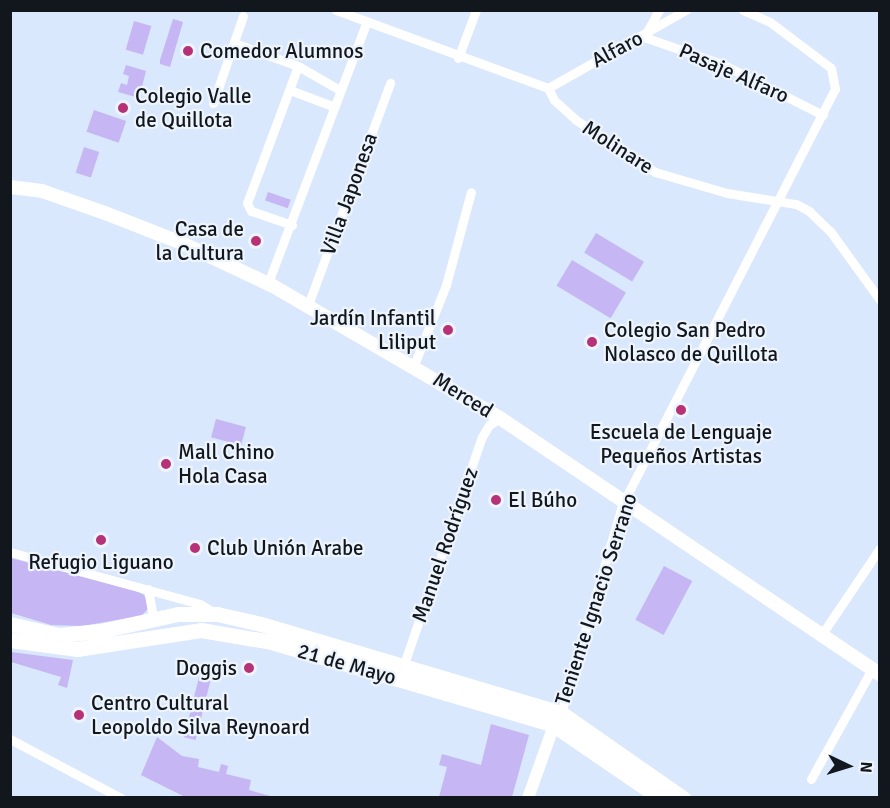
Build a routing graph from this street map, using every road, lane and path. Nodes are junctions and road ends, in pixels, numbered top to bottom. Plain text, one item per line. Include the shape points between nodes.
1 (336, 10) edge
2 (476, 10) edge
3 (659, 10) edge
4 (686, 10) edge
5 (742, 10) edge
6 (243, 16) dead end
7 (366, 23) junction
8 (644, 37) junction
9 (234, 43) junction
10 (459, 58) junction
11 (298, 66) junction
12 (390, 83) dead end
13 (548, 88) junction
14 (338, 89) junction
15 (290, 90) junction
16 (213, 103) dead end
17 (332, 106) junction
18 (823, 115) junction
19 (10, 187) edge
20 (471, 192) dead end
21 (776, 202) junction
22 (292, 225) junction
23 (268, 283) junction
24 (879, 300) edge
25 (308, 305) junction
26 (414, 365) junction
27 (500, 418) junction
28 (623, 503) junction
29 (879, 548) edge
30 (10, 552) edge
31 (148, 589) junction
32 (217, 614) junction
33 (153, 618) junction
34 (10, 624) edge
35 (822, 634) junction
36 (10, 640) edge
37 (401, 671) junction
38 (876, 671) edge
39 (556, 719) junction
40 (10, 739) edge
41 (811, 779) dead end
42 (121, 798) edge
43 (528, 798) edge
44 (660, 798) edge
45 (683, 798) edge

1 - 7 street
2 - 10 street
3 - 8 street
4 - 8 street, Alfaro
5 - 18 street, Teniente Ignacio Serrano via 770,22 831,68 835,83
6 - 9 street
7 - 10 street
7 - 14 street
8 - 13 street, Alfaro
8 - 18 street, Pasaje Alfaro via 722,64
9 - 11 street
9 - 16 street
10 - 13 street
11 - 14 street
11 - 15 street
12 - 25 street, Villa Japonesa
13 - 21 street, Molinare via 554,100 576,120 655,172 727,193
14 - 17 street
15 - 17 street
15 - 22 street via 247,203 251,211
17 - 22 street
18 - 21 street, Teniente Ignacio Serrano
19 - 23 main road, Merced via 42,191 79,203 184,244
20 - 26 street via 446,285
21 - 24 street, Molinare via 796,204 821,221
21 - 28 street, Teniente Ignacio Serrano
22 - 23 street
23 - 25 main road, Merced
25 - 26 main road, Merced
26 - 27 main road, Merced
27 - 28 main road, Merced
27 - 37 street, Manuel Rodríguez via 489,425 482,437
28 - 35 main road, Merced
28 - 39 street, Teniente Ignacio Serrano
29 - 35 street
30 - 31 street, 21 de Mayo
31 - 32 street, 21 de Mayo via 200,604
31 - 33 street
32 - 33 main road, 21 de Mayo
32 - 37 main road, 21 de Mayo
33 - 34 main road, 21 de Mayo via 73,634 45,634
35 - 38 main road, Merced
36 - 37 main road, 21 de Mayo via 77,649 179,631 225,632
37 - 39 main road, 21 de Mayo
38 - 41 street
39 - 43 street, Teniente Ignacio Serrano
39 - 44 main road, 21 de Mayo
39 - 45 main road, 21 de Mayo
40 - 42 street

